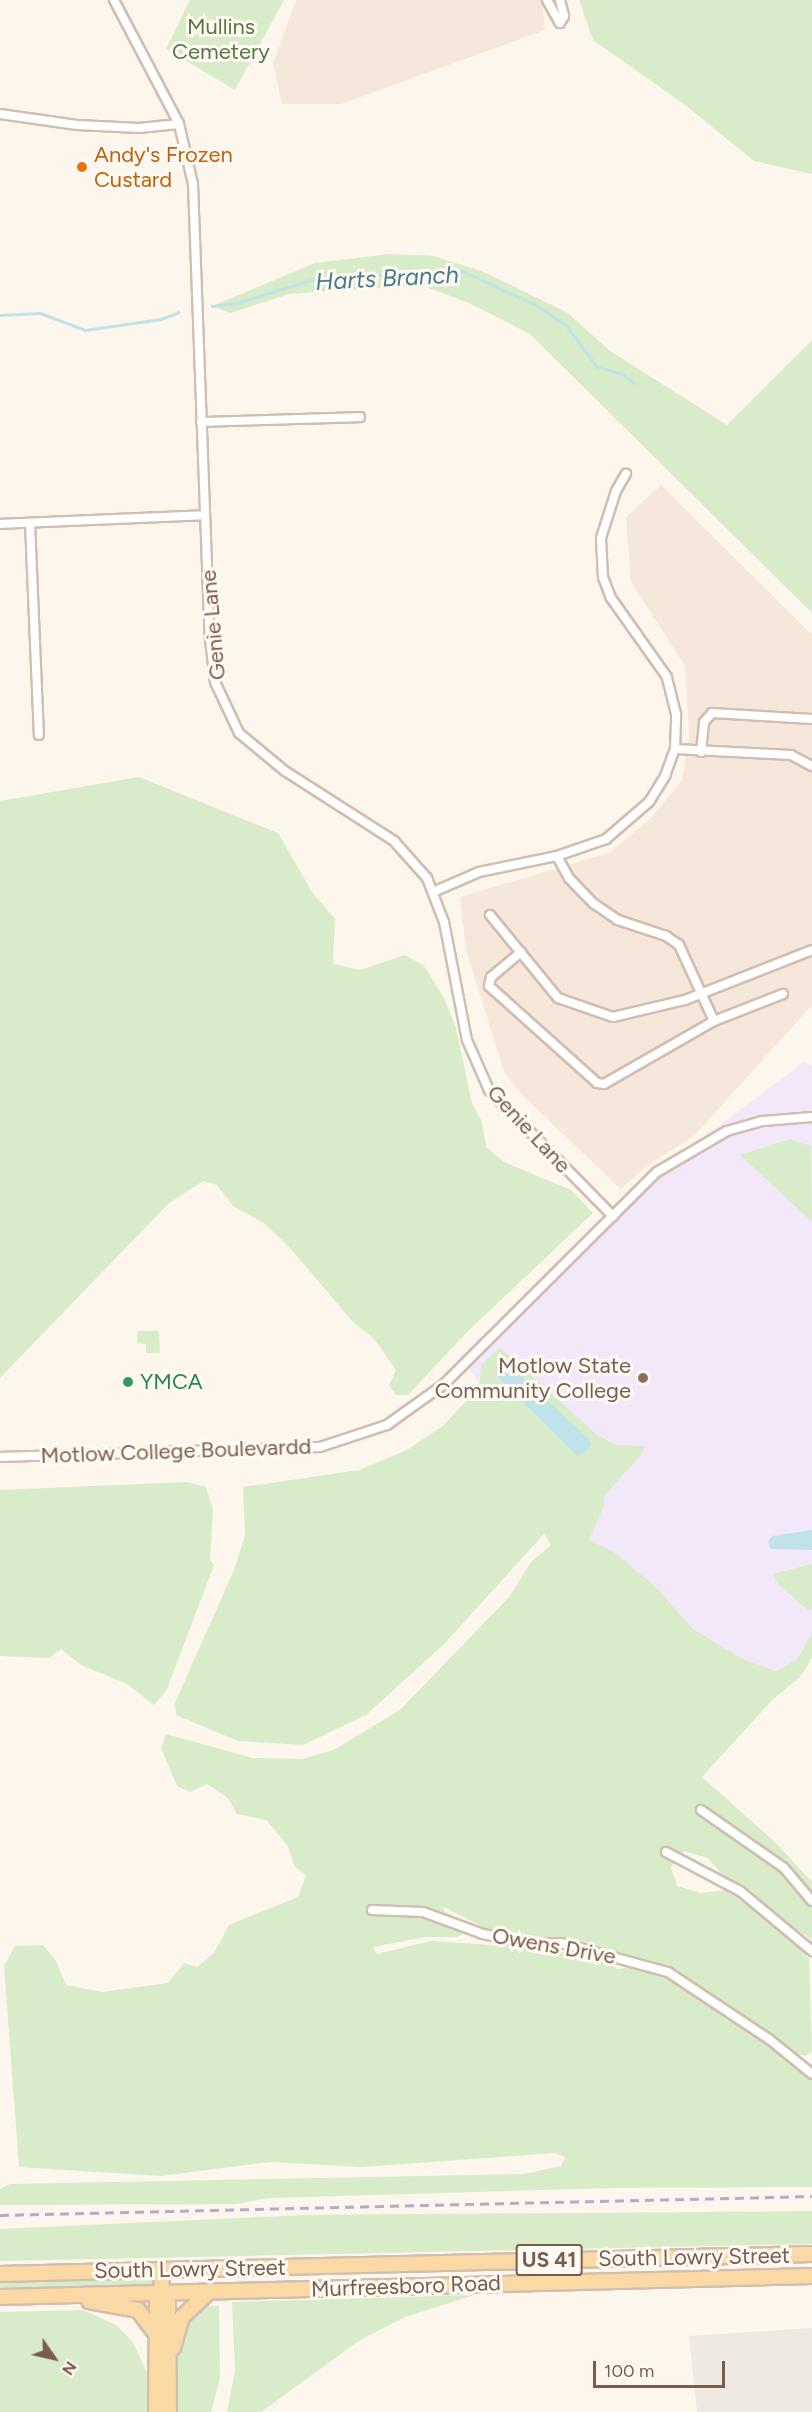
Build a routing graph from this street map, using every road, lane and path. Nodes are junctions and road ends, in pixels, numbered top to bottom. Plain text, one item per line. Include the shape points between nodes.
1 (114, 0) edge
2 (548, 0) edge
3 (560, 0) edge
4 (0, 114) edge
5 (179, 124) junction
6 (360, 417) dead end
7 (201, 422) junction
8 (626, 474) dead end
9 (205, 515) junction
10 (30, 523) junction
11 (0, 524) edge
12 (812, 719) edge
13 (39, 735) dead end
14 (675, 749) junction
15 (702, 752) junction
16 (812, 766) edge
17 (557, 856) junction
18 (433, 892) junction
19 (490, 915) dead end
20 (812, 950) edge
21 (521, 952) junction
22 (701, 994) junction
23 (783, 994) dead end
24 (714, 1021) junction
25 (812, 1117) edge
26 (613, 1216) junction
27 (0, 1457) edge
28 (701, 1810) dead end
29 (666, 1852) dead end
30 (812, 1901) edge
31 (372, 1910) dead end
32 (812, 1951) edge
33 (812, 2074) edge
34 (812, 2254) edge
35 (162, 2270) junction
36 (0, 2274) edge
37 (812, 2276) edge
38 (210, 2291) junction
39 (40, 2295) junction
40 (0, 2296) edge
41 (161, 2296) junction
42 (156, 2334) junction
43 (170, 2358) junction
44 (156, 2412) edge
45 (169, 2412) edge

1 - 5 street, Genie Lane
2 - 3 street via 554,18 560,23 564,16
4 - 5 street via 77,125 139,128
5 - 7 street, Genie Lane via 193,184
6 - 7 street
7 - 9 street, Genie Lane
8 - 14 street via 601,538 603,577 611,598 667,677 676,714
9 - 10 street
9 - 18 street, Genie Lane via 215,682 239,734 285,771 394,841 427,878
10 - 11 street
10 - 13 street
12 - 15 street via 712,713 704,722
14 - 15 street
14 - 17 street via 649,802 632,820 606,839
15 - 16 street via 791,755
17 - 18 street via 479,872
17 - 22 street via 568,878 594,904 618,920 666,936 679,945
18 - 26 street, Genie Lane via 444,922 467,1041 489,1090
19 - 21 street
20 - 22 street
21 - 22 street via 558,998 613,1017 646,1012
21 - 24 street via 491,977 489,986 597,1083 604,1084
22 - 24 street
23 - 24 street
25 - 26 street, Motlow College Boulevardd via 762,1121 727,1131 657,1172
26 - 27 street, Motlow College Boulevardd via 443,1385 387,1425 320,1447
28 - 30 street via 784,1868
29 - 32 street via 740,1891
31 - 33 street, Owens Drive via 423,1912 483,1934 531,1944 561,1943 668,1972 769,2039
34 - 35 main road, South Lowry Street / US 41
35 - 36 main road, South Lowry Street / US 41
35 - 41 main road
37 - 38 main road, Murfreesboro Road / US 41
38 - 41 main road, Murfreesboro Road / US 41
38 - 43 main road via 182,2317
39 - 40 main road, Murfreesboro Road / US 41
39 - 41 main road, Murfreesboro Road / US 41
39 - 42 main road via 138,2310
41 - 42 main road via 157,2302
41 - 43 main road via 168,2302
42 - 44 main road
43 - 45 main road

